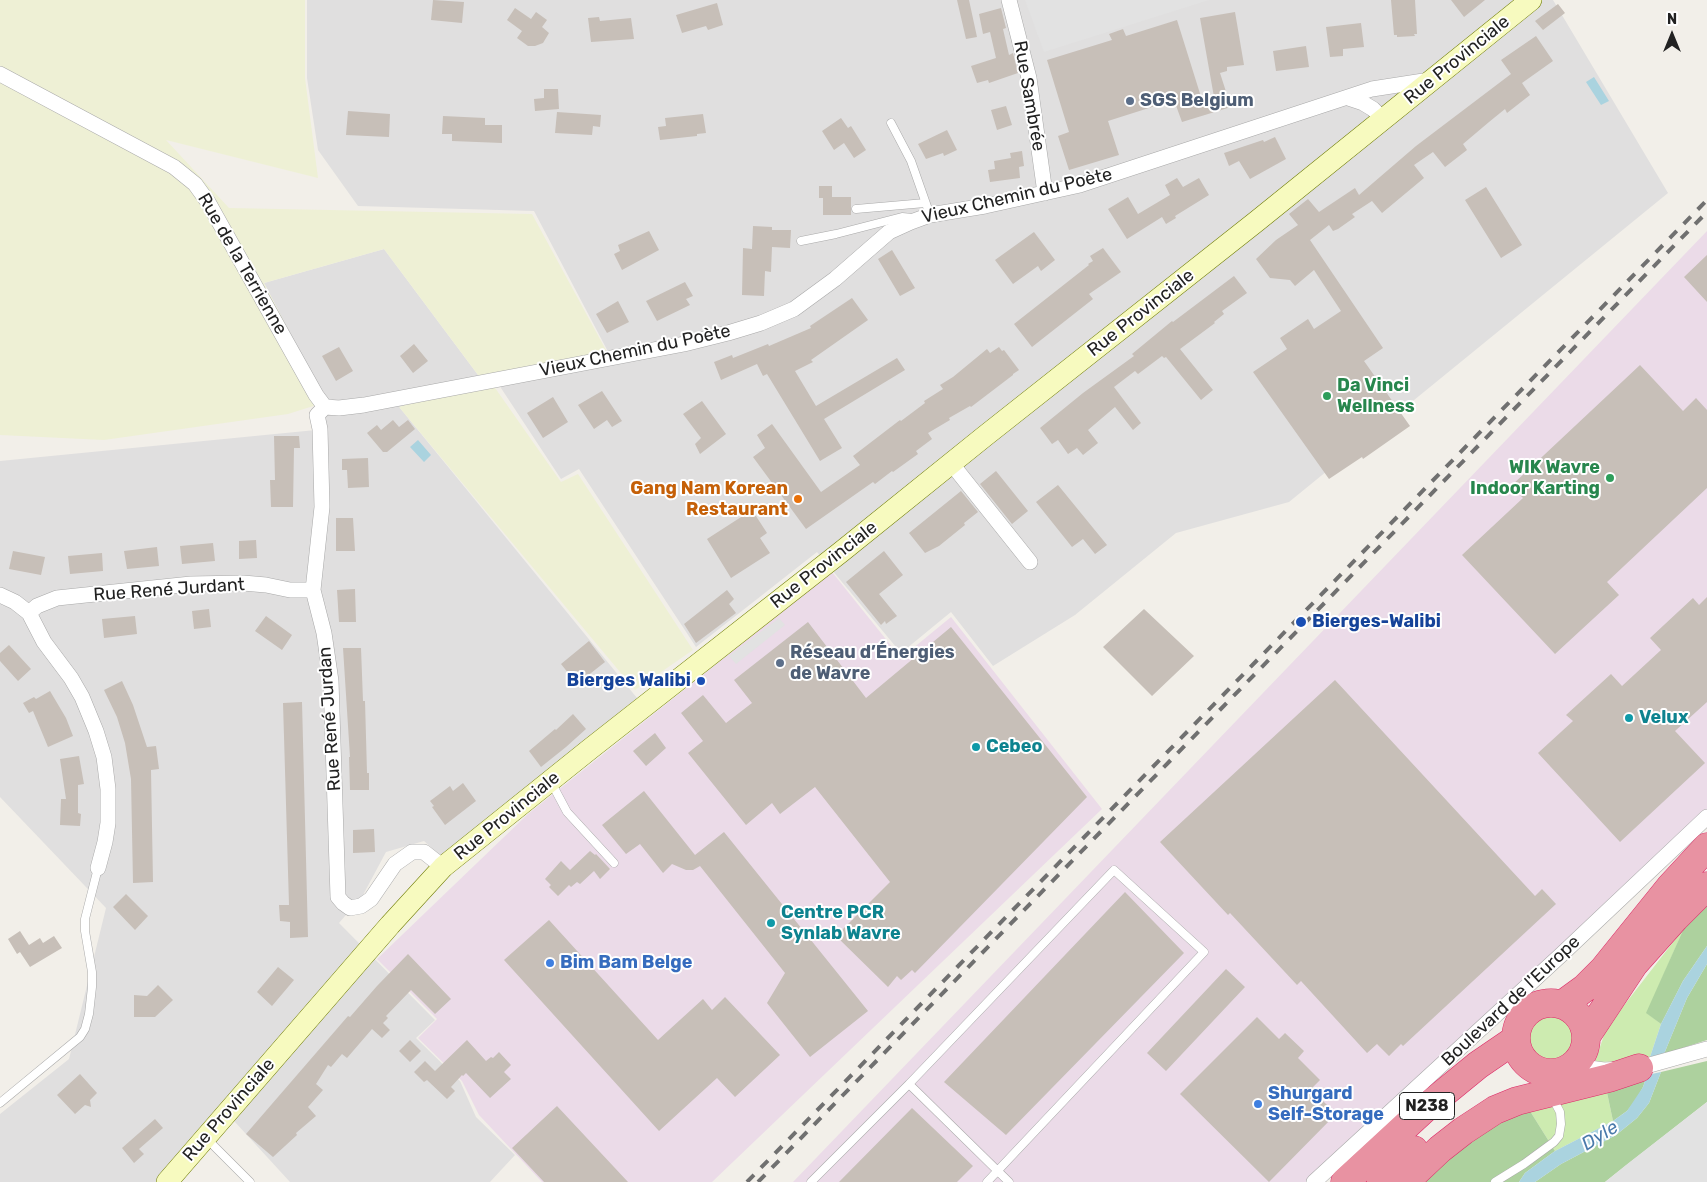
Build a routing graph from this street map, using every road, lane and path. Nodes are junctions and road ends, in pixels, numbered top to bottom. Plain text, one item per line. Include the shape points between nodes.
1 (1009, 0) edge
2 (1531, 0) edge
3 (0, 74) edge
4 (1432, 80) junction
5 (1348, 98) junction
6 (1383, 119) junction
7 (891, 123) dead end
8 (1045, 192) junction
9 (856, 209) dead end
10 (925, 212) junction
11 (800, 241) dead end
12 (325, 408) junction
13 (951, 463) junction
14 (1030, 562) dead end
15 (313, 590) junction
16 (0, 595) edge
17 (29, 613) junction
18 (550, 781) junction
19 (1707, 817) edge
20 (1707, 847) edge
21 (614, 863) dead end
22 (444, 867) junction
23 (98, 868) joint
24 (1707, 886) edge
25 (1563, 1004) junction
26 (1587, 1035) junction
27 (1516, 1039) junction
28 (1707, 1049) edge
29 (1576, 1063) junction
30 (1639, 1068) junction
31 (1542, 1081) junction
32 (909, 1084) junction
33 (0, 1103) edge
34 (205, 1138) junction
35 (998, 1171) junction
36 (167, 1182) edge
37 (250, 1182) edge
38 (811, 1182) edge
39 (987, 1182) edge
40 (1010, 1182) edge
41 (1314, 1182) edge
42 (1345, 1182) edge
43 (1381, 1182) edge
44 (1405, 1182) edge
45 (1494, 1182) edge

1 - 8 street, Rue Sambrée via 1028,78
2 - 4 main road, Rue Provinciale
3 - 12 street, Rue de la Terrienne via 174,167 195,184
4 - 5 street via 1372,90
4 - 6 main road, Rue Provinciale
5 - 6 street via 1363,103
5 - 8 street, Vieux Chemin du Poète via 1080,185
6 - 13 main road, Rue Provinciale
7 - 10 lane via 912,161
8 - 10 street, Vieux Chemin du Poète via 985,206
9 - 10 lane
10 - 11 lane
10 - 12 street, Vieux Chemin du Poète via 889,232 835,279 794,309 761,323 693,342 364,405
12 - 15 street, Rue René Jurdan via 317,415 322,507
13 - 14 street
13 - 18 main road, Rue Provinciale
15 - 17 street, Rue René Jurdant via 243,583 191,584 57,598
15 - 22 street, Rue René Jurdan via 331,681 338,897 350,908 361,906 371,899 395,864 412,852 424,852
16 - 17 street
17 - 23 street via 44,642 72,678 82,697 104,757 108,823
18 - 21 lane via 567,812
18 - 22 main road, Rue Provinciale
19 - 41 street, Boulevard de l'Europe
20 - 25 highway via 1603,970
22 - 34 main road, Rue Provinciale
23 - 33 lane via 85,919 92,986 84,1029 80,1037
24 - 26 highway via 1634,964
25 - 26 highway via 1579,1016
25 - 27 highway, Boulevard de l'Europe via 1540,1004 1527,1012 1518,1024
26 - 29 highway via 1585,1050
27 - 31 highway, Boulevard de l'Europe via 1522,1057
27 - 42 highway, Boulevard de l'Europe / N238 via 1478,1064 1422,1110
28 - 30 street
29 - 30 street via 1604,1070
29 - 31 highway via 1557,1072 1543,1072
30 - 31 highway via 1610,1078
31 - 43 highway, N238 via 1492,1093 1461,1112 1426,1139
31 - 44 highway via 1517,1101 1495,1110 1463,1131
31 - 45 lane via 1560,1112 1559,1136 1524,1164
32 - 35 lane
32 - 35 lane via 1114,870 1204,952
32 - 38 lane
34 - 36 main road, Rue Provinciale
34 - 37 lane
35 - 39 lane
35 - 40 lane

